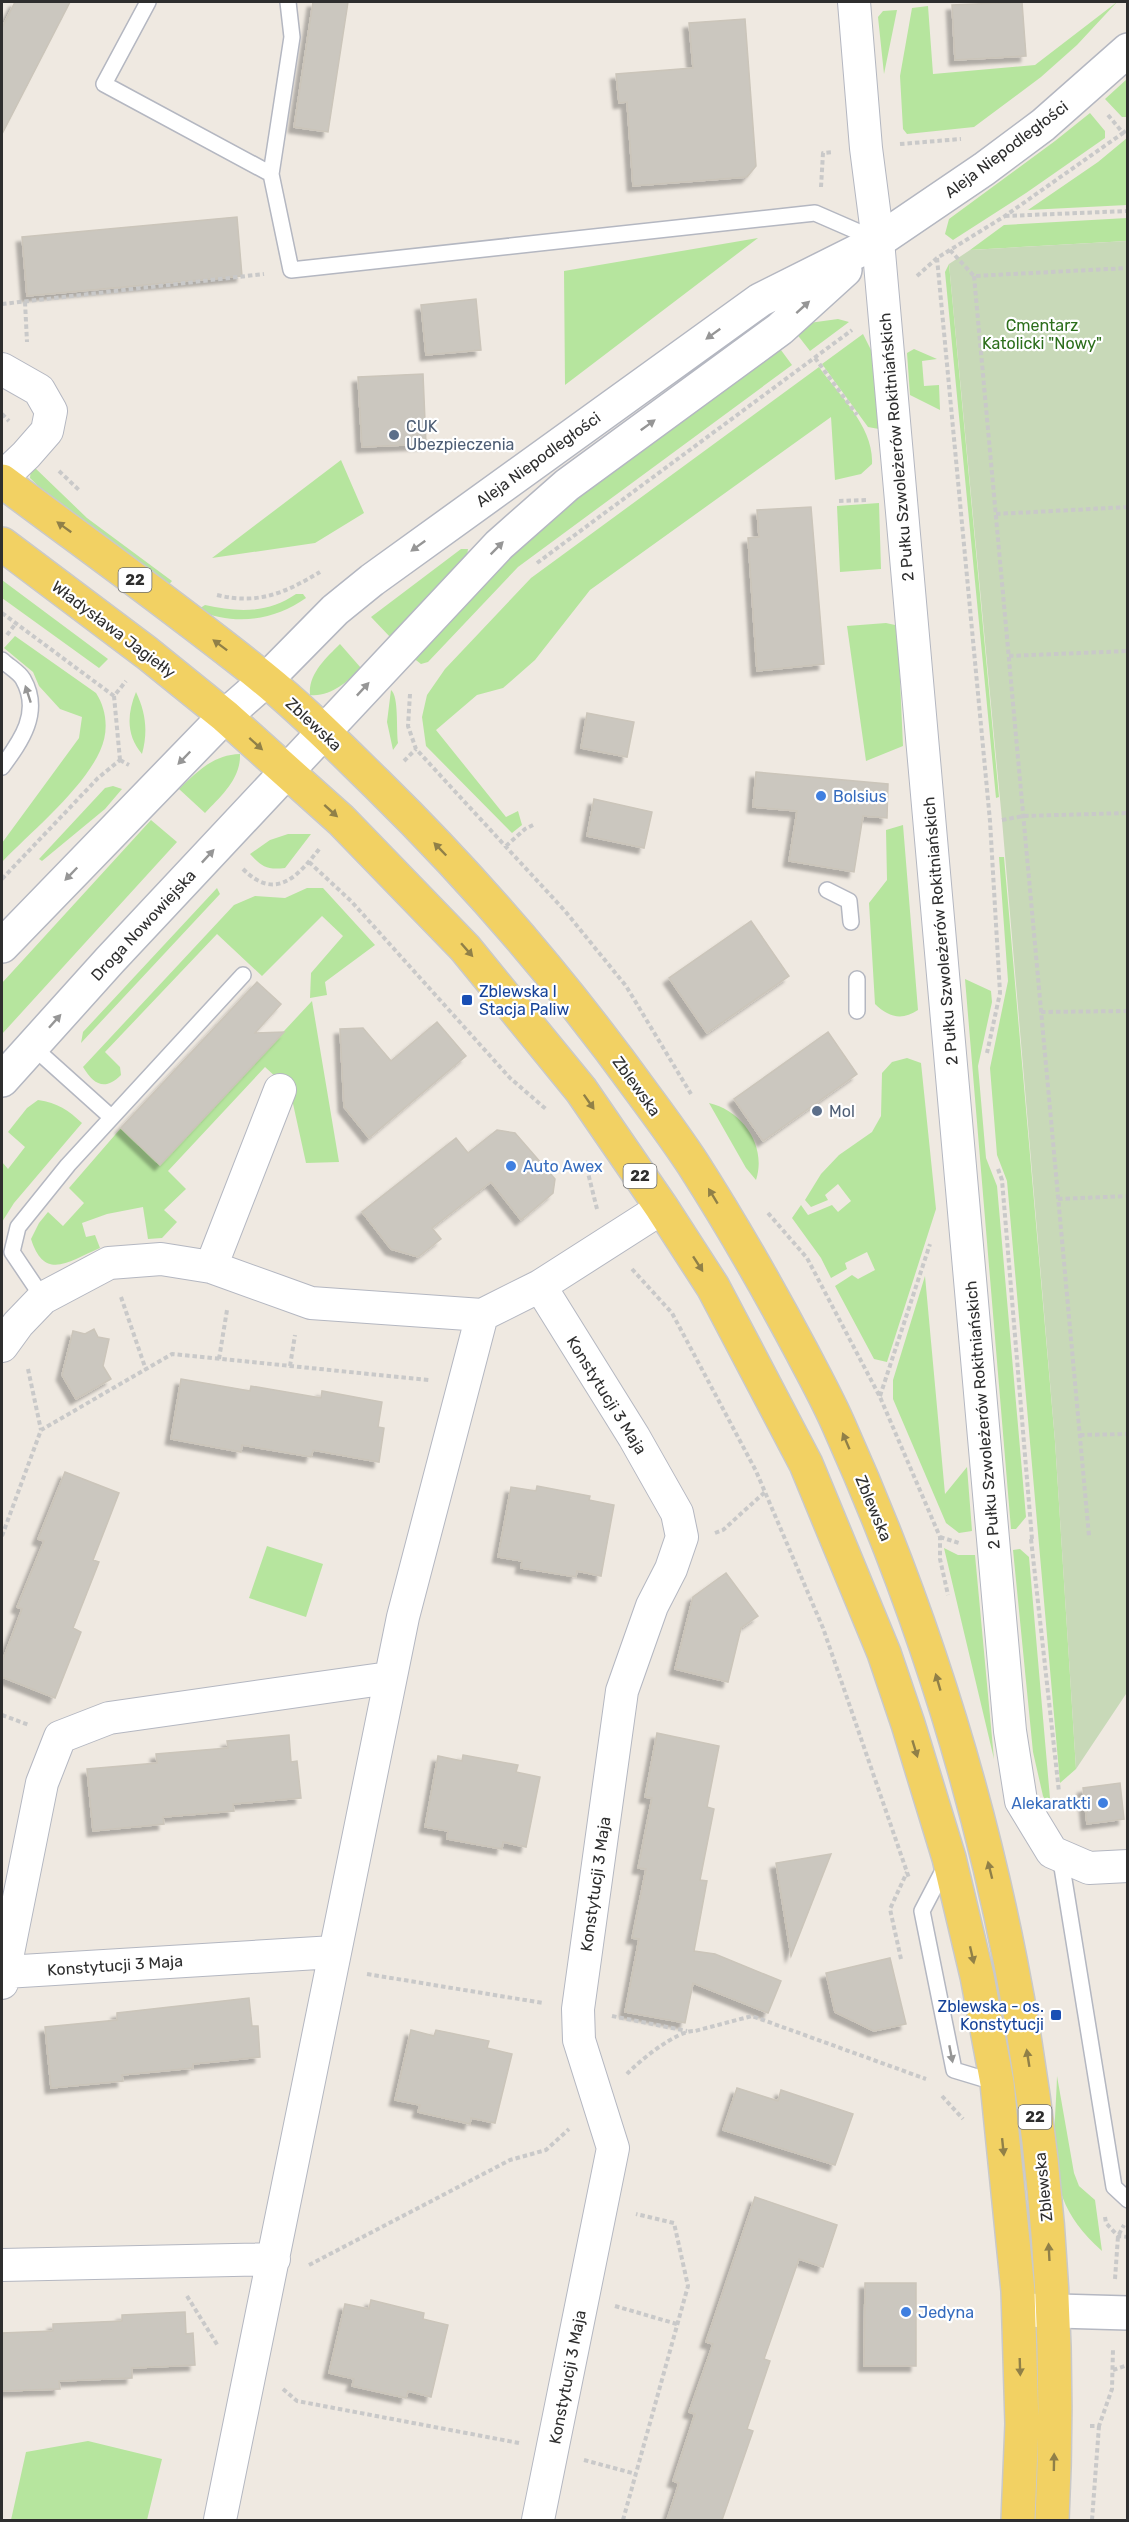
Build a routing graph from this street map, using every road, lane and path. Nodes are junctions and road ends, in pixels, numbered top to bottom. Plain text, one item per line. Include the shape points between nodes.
1 (148, 2) edge
2 (288, 2) edge
3 (854, 2) edge
4 (1128, 50) edge
5 (1123, 133) dead end
6 (271, 174) junction
7 (1128, 211) edge
8 (1005, 216) junction
9 (878, 241) junction
10 (950, 250) junction
11 (936, 258) junction
12 (1128, 268) edge
13 (291, 270) junction
14 (974, 276) junction
15 (2, 304) edge
16 (883, 306) junction
17 (2, 369) edge
18 (2, 479) edge
19 (871, 500) dead end
20 (839, 501) dead end
21 (1128, 507) edge
22 (996, 514) junction
23 (2, 544) edge
24 (533, 566) dead end
25 (310, 578) dead end
26 (212, 594) dead end
27 (2, 613) edge
28 (1128, 651) edge
29 (1009, 656) junction
30 (2, 660) edge
31 (129, 677) dead end
32 (266, 680) junction
33 (410, 689) dead end
34 (114, 696) junction
35 (225, 716) junction
36 (323, 732) junction
37 (399, 765) dead end
38 (2, 767) edge
39 (287, 772) junction
40 (1128, 813) edge
41 (1023, 816) junction
42 (1002, 820) dead end
43 (535, 824) dead end
44 (506, 846) dead end
45 (248, 875) dead end
46 (2, 879) edge
47 (827, 890) dead end
48 (851, 922) dead end
49 (2, 946) edge
50 (243, 975) dead end
51 (857, 979) dead end
52 (857, 1011) dead end
53 (1128, 1011) edge
54 (1041, 1012) junction
55 (32, 1046) junction
56 (986, 1058) dead end
57 (2, 1080) edge
58 (280, 1090) dead end
59 (552, 1116) dead end
60 (111, 1117) junction
61 (582, 1151) dead end
62 (996, 1164) dead end
63 (1128, 1196) edge
64 (1058, 1199) junction
65 (662, 1208) junction
66 (609, 1242) junction
67 (109, 1263) junction
68 (222, 1271) junction
69 (540, 1286) junction
70 (43, 1298) junction
71 (482, 1315) junction
72 (10, 1335) edge
73 (219, 1359) junction
74 (146, 1370) junction
75 (465, 1384) junction
76 (41, 1430) junction
77 (1128, 1434) edge
78 (1080, 1435) junction
79 (765, 1492) junction
80 (2, 1536) edge
81 (1089, 1536) dead end
82 (706, 1537) dead end
83 (1032, 1539) dead end
84 (389, 1678) junction
85 (1056, 1854) junction
86 (1128, 1866) edge
87 (907, 1871) dead end
88 (332, 1960) junction
89 (3, 1978) edge
90 (578, 2009) junction
91 (688, 2031) junction
92 (927, 2079) dead end
93 (598, 2103) junction
94 (510, 2160) dead end
95 (1128, 2200) edge
96 (600, 2207) junction
97 (1126, 2222) dead end
98 (1118, 2236) dead end
99 (274, 2259) junction
100 (2, 2265) edge
101 (183, 2289) dead end
102 (622, 2308) dead end
103 (1018, 2310) junction
104 (1052, 2310) junction
105 (1128, 2313) edge
106 (677, 2324) junction
107 (254, 2360) junction
108 (1128, 2365) edge
109 (1113, 2370) dead end
110 (247, 2392) junction
111 (1099, 2426) dead end
112 (552, 2451) junction
113 (636, 2474) junction
114 (220, 2520) edge
115 (538, 2520) edge
116 (623, 2520) edge
117 (1018, 2520) edge
118 (1052, 2520) edge
119 (1092, 2520) edge

1 - 6 lane via 104,84
2 - 6 lane via 292,37
3 - 9 street, 2 Pułku Szwoleżerów Rokitniańskich
4 - 9 street, Aleja Niepodległości via 1043,125
5 - 8 path
6 - 13 lane
7 - 8 path
8 - 10 path
9 - 13 lane via 815,213
9 - 16 street, 2 Pułku Szwoleżerów Rokitniańskich
9 -> 32 street, Aleja Niepodległości via 760,300 372,580 335,610
36 -> 9 street, Aleja Niepodległości via 499,545 567,485 780,328
10 - 11 path
10 - 14 path
11 - 16 path
11 - 56 path via 990,821 1000,993
12 - 14 path
13 - 15 path
14 - 22 path
16 - 24 path
16 - 85 street, 2 Pułku Szwoleżerów Rokitniańskich via 1010,1731 1021,1801
17 - 18 street via 39,390 51,411 47,431
32 -> 18 main road, 22
19 - 20 path
21 - 22 path
22 - 29 path
23 - 35 main road, Władysława Jagiełły / 22
25 - 26 path via 266,598
27 - 34 path
28 - 29 path
29 - 41 path
38 -> 30 lane via 23,737 33,708 23,678
31 - 34 path
32 - 35 street, Aleja Niepodległości
32 - 36 main road, Zblewska / 22
33 - 37 path via 408,726 417,749
34 - 46 path via 120,760
35 -> 39 main road, 22
35 -> 49 street
36 - 39 street, Aleja Niepodległości
104 -> 36 main road, Zblewska / 22 via 1043,2180 1028,2058 1003,1927 973,1802 930,1653 838,1422 770,1292 690,1160 610,1048 480,891
55 -> 39 street, Droga Nowowiejska
39 -> 65 main road, 22 via 341,820 465,948 580,1090
40 - 41 path
41 - 42 path
41 - 54 path
43 - 44 path
45 - 59 path via 280,885 296,877 309,862 351,901 510,1078
47 - 48 lane via 849,901
50 - 60 lane
51 - 52 lane
53 - 54 path
54 - 64 path
55 - 57 street, Droga Nowowiejska
55 - 60 lane
58 - 68 street
60 - 70 lane via 18,1227 12,1252
61 - 66 path via 601,1226
62 - 83 path via 1002,1180
63 - 64 path
64 - 78 path
65 - 66 street
65 -> 103 main road, 22 via 713,1287 806,1464 884,1653 949,1858 977,1976 997,2083
66 - 69 street
66 - 79 path via 672,1313
67 - 68 street via 160,1259
67 - 70 street
67 - 74 path
68 - 71 street via 311,1303
68 - 73 path
69 - 71 street
69 - 90 street, Konstytucji 3 Maja via 634,1437 676,1513 682,1537 622,1691
70 - 72 street
71 - 75 street
72 - 76 path
73 - 74 path via 172,1354
73 - 75 path
74 - 76 path
75 - 84 street
76 - 80 path
77 - 78 path
78 - 81 path
79 - 82 path via 723,1530
79 - 87 path via 823,1628
84 - 88 street
84 - 89 street, Konstytucji 3 Maja via 109,1718 60,1737 42,1783
85 - 86 street via 1089,1868
85 - 95 lane via 1114,2187
88 - 89 street, Konstytucji 3 Maja
88 - 90 path
88 - 99 street
90 - 91 path
90 - 93 street, Konstytucji 3 Maja via 579,2040
91 - 92 path via 752,2016
91 - 93 path via 635,2066
93 - 94 path via 546,2150
93 - 96 street, Konstytucji 3 Maja via 613,2148
96 - 106 path via 674,2223 688,2286
96 - 112 street, Konstytucji 3 Maja
97 - 98 path
99 - 100 street
99 - 107 street
101 - 110 path
102 - 106 path
103 - 104 street
103 -> 117 main road, 22 via 1022,2424
104 - 105 street
118 -> 104 main road, Zblewska / 22
106 - 113 path
107 - 110 street
107 - 112 path via 297,2402 470,2432
108 - 109 path
110 - 114 street
111 - 119 path
112 - 113 path
112 - 115 street, Konstytucji 3 Maja
113 - 116 path

